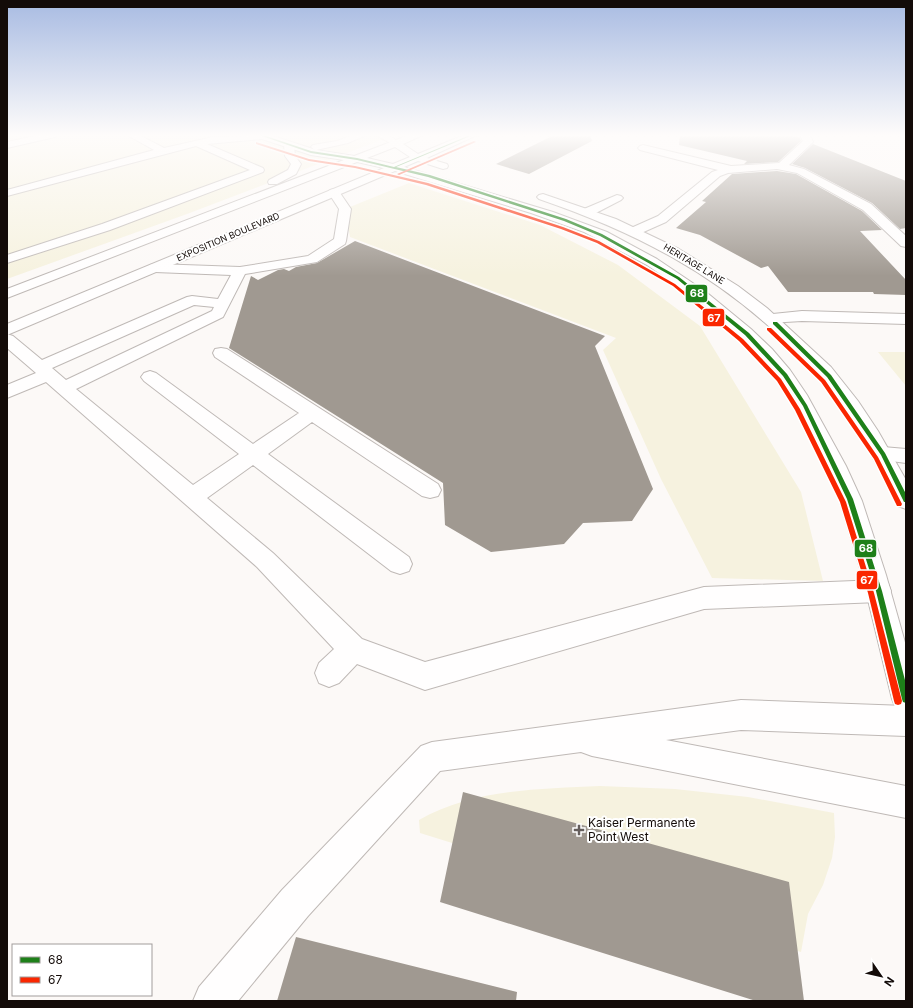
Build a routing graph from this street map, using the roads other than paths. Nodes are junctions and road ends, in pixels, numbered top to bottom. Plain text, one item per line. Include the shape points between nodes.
1 (48, 182) edge
2 (228, 182) edge
3 (273, 182) edge
4 (297, 182) edge
5 (358, 182) edge
6 (443, 182) edge
7 (706, 182) edge
8 (822, 182) edge
9 (334, 192) junction
10 (7, 193) edge
11 (532, 194) dead end
12 (617, 198) dead end
13 (588, 212) junction
14 (192, 222) junction
15 (635, 232) junction
16 (906, 243) edge
17 (7, 259) edge
18 (155, 268) junction
19 (240, 271) junction
20 (7, 294) edge
21 (222, 304) junction
22 (769, 318) junction
23 (906, 319) edge
24 (7, 330) edge
25 (7, 339) edge
26 (221, 353) dead end
27 (51, 376) junction
28 (150, 377) dead end
29 (7, 392) edge
30 (312, 413) junction
31 (883, 454) junction
32 (252, 455) junction
33 (906, 456) edge
34 (430, 490) dead end
35 (192, 497) junction
36 (906, 500) edge
37 (400, 564) dead end
38 (879, 591) junction
39 (353, 650) junction
40 (329, 674) dead end
41 (906, 699) edge
42 (906, 721) edge
43 (575, 738) junction
44 (906, 802) edge
45 (213, 1001) edge

1 - 10 main road
2 - 17 main road via 106,227
3 - 14 main road via 232,198
4 - 14 main road
5 - 9 main road, EXPOSITION BOULEVARD
6 - 38 main road, HERITAGE LANE via 565,220 636,253 678,278 747,334 785,375 805,406 850,499
7 - 15 main road via 662,219
8 - 16 main road via 867,207
9 - 18 main road, EXPOSITION BOULEVARD
9 - 19 main road via 345,209 340,241 312,259
11 - 13 main road, HERITAGE LANE
12 - 13 main road
13 - 15 main road, HERITAGE LANE
14 - 20 main road
15 - 22 main road, HERITAGE LANE via 706,270 741,294
18 - 19 main road
18 - 24 main road, EXPOSITION BOULEVARD
19 - 21 main road
21 - 27 main road via 218,314
21 - 27 main road via 192,300
22 - 23 main road via 802,316
22 - 31 main road, HERITAGE LANE via 829,376
25 - 27 main road
26 - 30 main road
27 - 29 main road
27 - 35 main road
28 - 32 main road
30 - 32 main road
30 - 34 main road
31 - 33 main road
31 - 36 main road, HERITAGE LANE
32 - 35 main road
32 - 37 main road
35 - 39 main road via 265,560
38 - 39 main road via 704,598 424,676
38 - 41 main road, HERITAGE LANE
39 - 40 main road
42 - 43 main road via 741,715
43 - 44 main road
43 - 45 main road via 432,757 295,902

